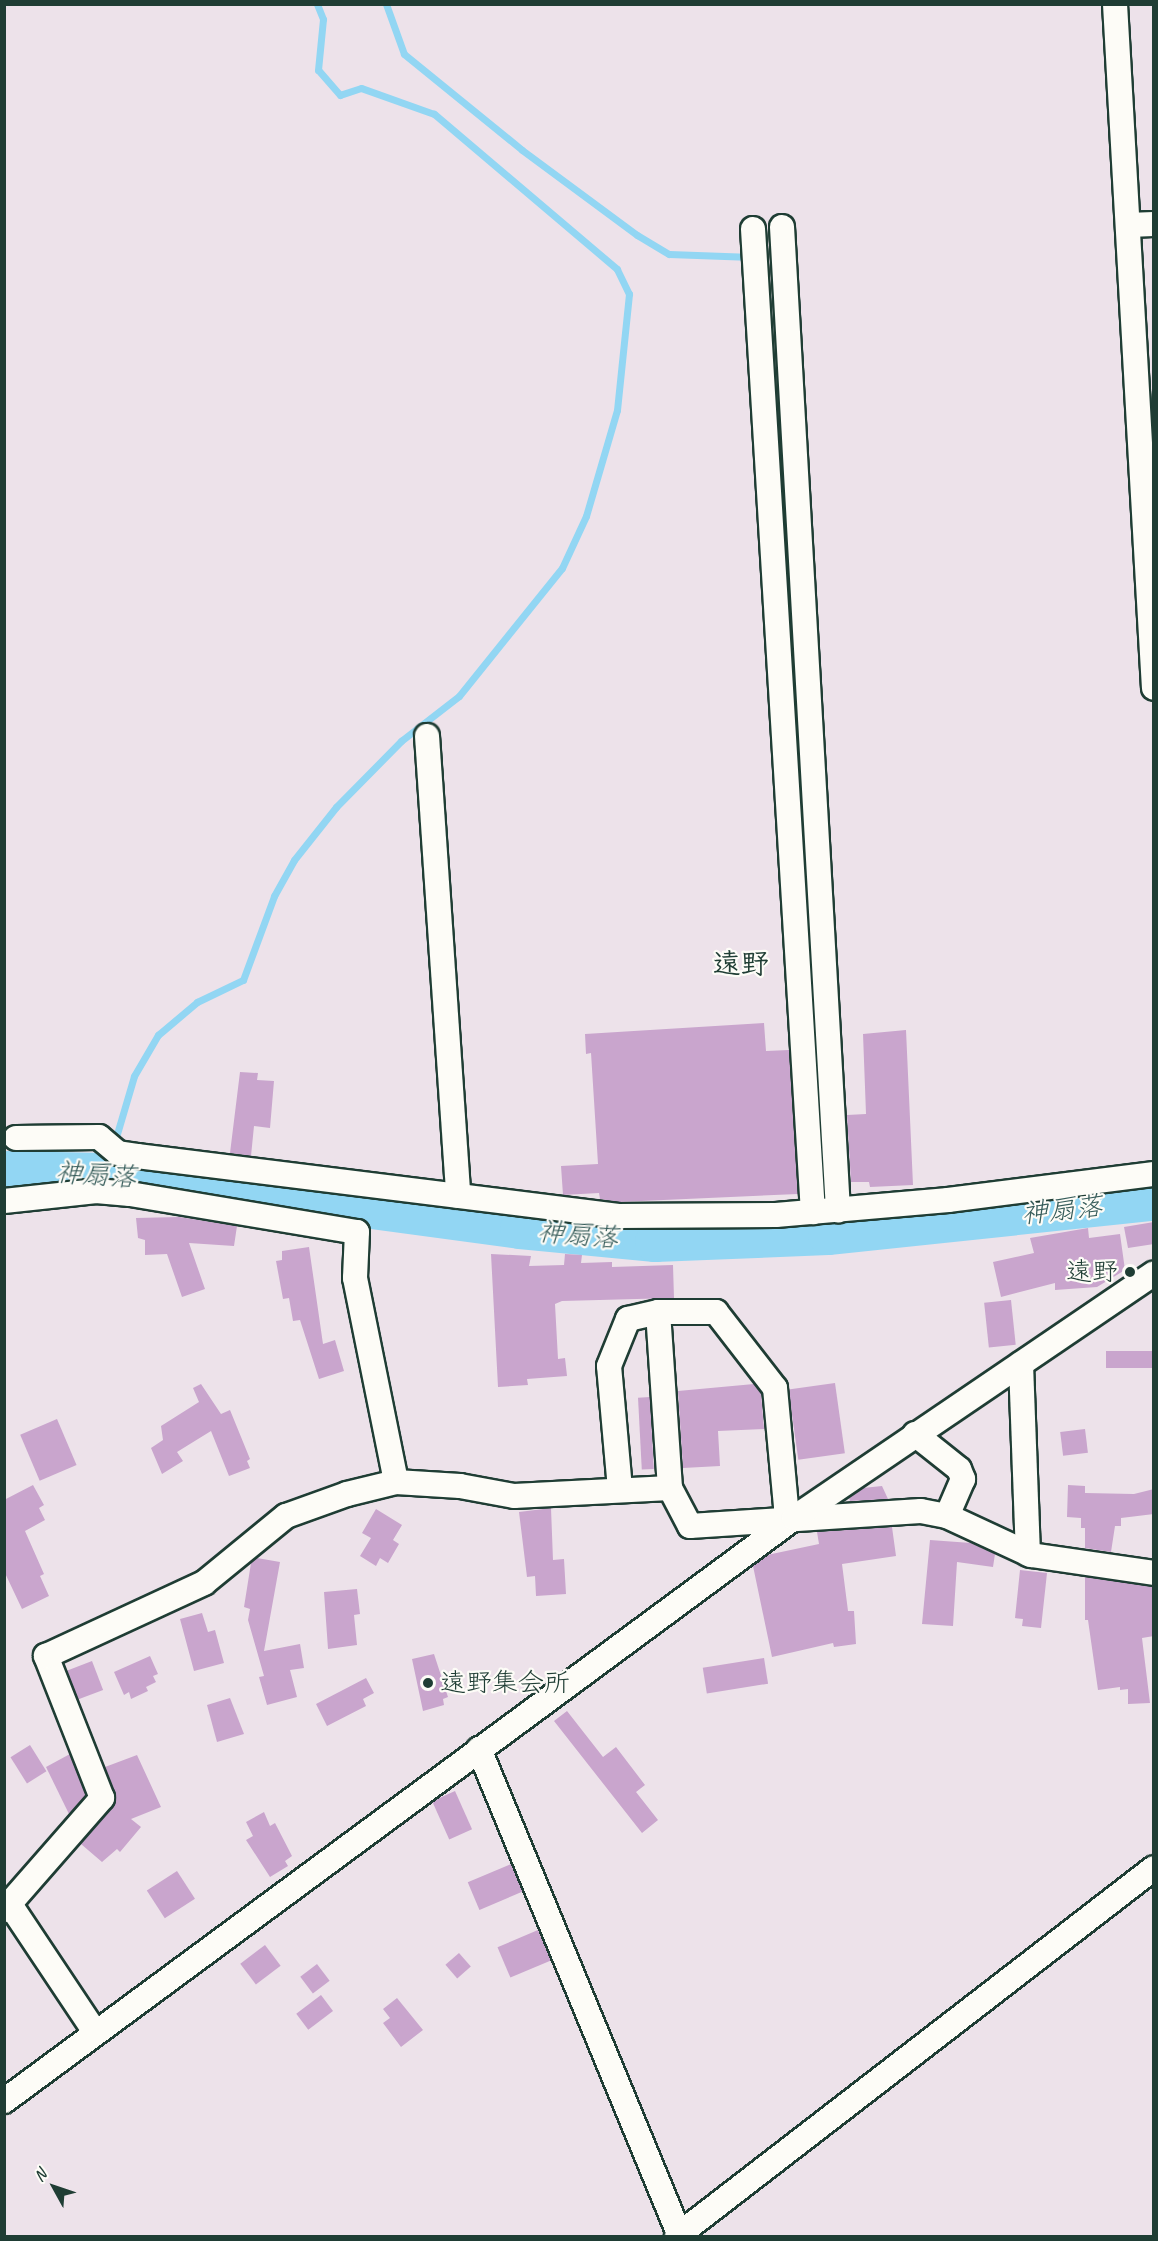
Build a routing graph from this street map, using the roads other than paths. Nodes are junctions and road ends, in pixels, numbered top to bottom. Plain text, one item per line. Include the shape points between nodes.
1 (1115, 4) edge
2 (1154, 224) edge
3 (1128, 225) junction
4 (782, 227) dead end
5 (753, 229) dead end
6 (1154, 688) edge
7 (427, 736) dead end
8 (16, 1138) dead end
9 (137, 1156) junction
10 (1154, 1174) edge
11 (130, 1194) junction
12 (458, 1196) junction
13 (4, 1201) edge
14 (838, 1210) junction
15 (813, 1212) junction
16 (1154, 1272) edge
17 (658, 1312) junction
18 (1021, 1364) junction
19 (915, 1434) junction
20 (396, 1482) junction
21 (670, 1488) junction
22 (620, 1489) junction
23 (947, 1516) junction
24 (794, 1518) junction
25 (1028, 1554) junction
26 (1154, 1573) edge
27 (479, 1749) junction
28 (1154, 1868) edge
29 (8, 1908) edge
30 (95, 2032) junction
31 (4, 2101) edge
32 (678, 2236) edge

1 - 3 street
2 - 3 street
3 - 6 street
4 - 14 street
5 - 15 street
7 - 12 street
8 - 9 street via 99,1137 118,1153
9 - 11 street
9 - 12 street
10 - 14 street
11 - 13 street via 96,1191
11 - 20 street via 357,1232 355,1278
12 - 15 street via 618,1216
14 - 15 street
16 - 18 street
17 - 21 street
17 - 22 street via 628,1319 609,1366
17 - 24 street via 716,1312 752,1362 767,1374 776,1388 786,1507
18 - 19 street
18 - 25 street
19 - 23 street via 959,1469 963,1479
19 - 24 street
20 - 22 street via 460,1486 514,1496
20 - 29 street via 286,1516 204,1583 46,1656 102,1798
21 - 22 street
21 - 24 street via 690,1526
23 - 24 street via 900,1510
23 - 25 street
24 - 27 street
25 - 26 street
27 - 30 street
27 - 32 street
28 - 32 street
29 - 30 street
30 - 31 street

